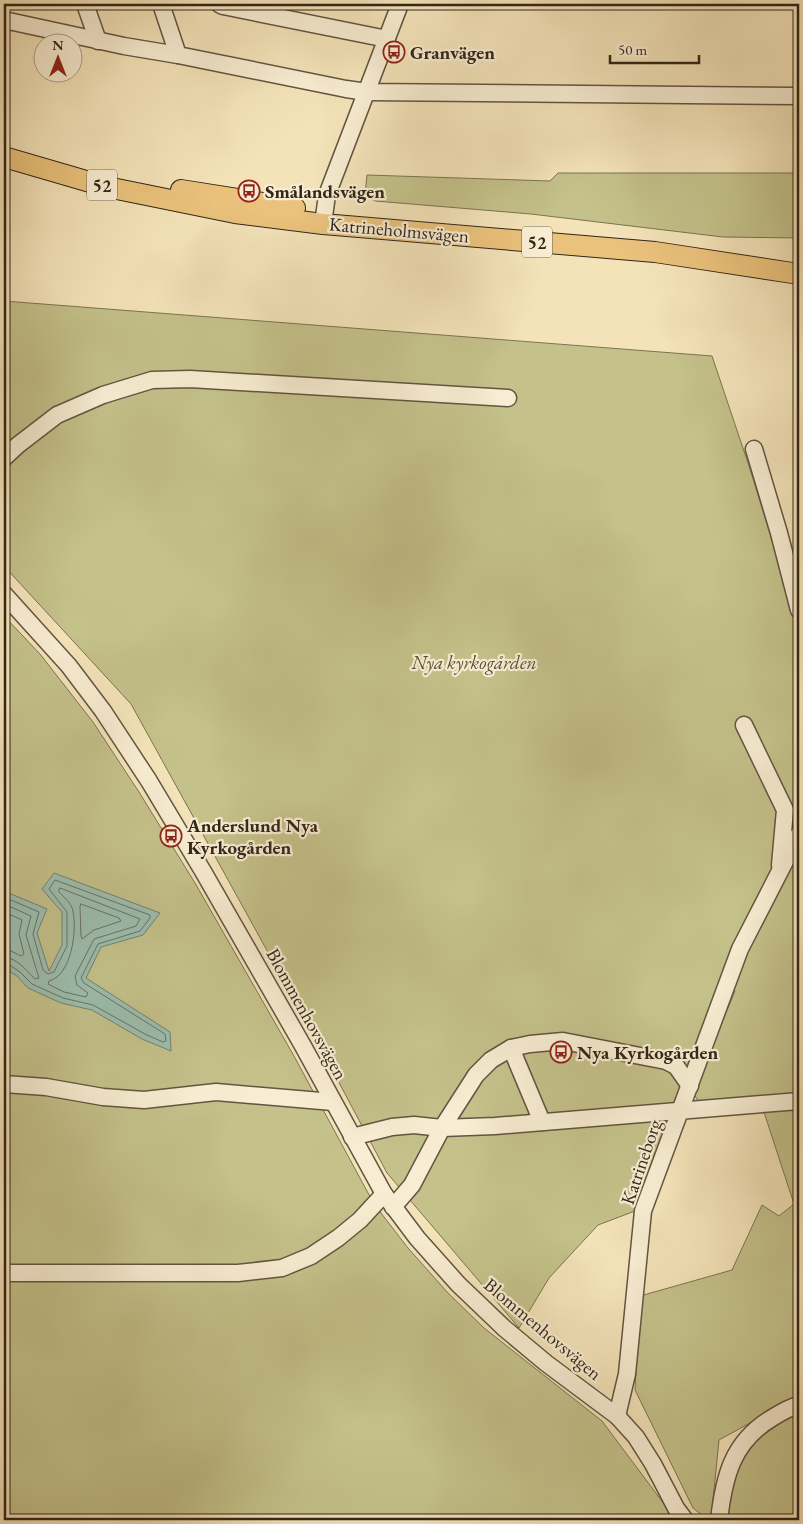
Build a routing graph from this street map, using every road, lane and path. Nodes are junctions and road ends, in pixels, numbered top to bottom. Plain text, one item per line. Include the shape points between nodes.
1 (85, 4) edge
2 (161, 4) edge
3 (219, 4) edge
4 (400, 4) edge
5 (4, 20) edge
6 (387, 39) junction
7 (98, 41) junction
8 (178, 55) junction
9 (368, 92) junction
10 (799, 96) edge
11 (4, 144) edge
12 (4, 157) edge
13 (323, 218) junction
14 (799, 261) edge
15 (799, 274) edge
16 (508, 398) dead end
17 (754, 449) dead end
18 (4, 458) edge
19 (4, 594) edge
20 (799, 610) edge
21 (744, 725) dead end
22 (799, 834) edge
23 (779, 872) junction
24 (510, 1048) junction
25 (4, 1084) edge
26 (690, 1086) junction
27 (799, 1101) edge
28 (333, 1102) junction
29 (680, 1111) junction
30 (542, 1122) junction
31 (442, 1128) junction
32 (352, 1137) junction
33 (389, 1200) junction
34 (4, 1272) edge
35 (799, 1405) edge
36 (618, 1416) junction
37 (685, 1520) edge
38 (719, 1520) edge

1 - 7 street
2 - 8 street
3 - 6 street
4 - 6 street
5 - 7 street
6 - 9 street
7 - 8 street
8 - 9 street
9 - 10 street
9 - 13 street via 327,195
11 - 13 main road, Katrineholmsvägen / 52 via 52,160 169,188
12 - 13 main road, Katrineholmsvägen / 52 via 166,200 235,213
13 - 14 main road, Katrineholmsvägen / 52 via 656,244
13 - 15 main road, Katrineholmsvägen / 52 via 655,252
16 - 18 street via 190,379 152,380 103,395 57,415
17 - 20 street
19 - 28 street, Blommenhovsvägen via 69,666 125,744 204,873
21 - 23 street via 785,810
22 - 23 street, Katrineborg
23 - 26 street, Katrineborg via 740,949
24 - 26 street via 563,1041 666,1061 676,1066
24 - 30 street
24 - 31 street via 476,1075
25 - 28 street via 144,1100 216,1092
26 - 29 street, Katrineborg
27 - 29 street
28 - 32 street, Blommenhovsvägen
29 - 30 street
29 - 36 street, Katrineborg via 643,1211 627,1374
30 - 31 street
31 - 32 street via 392,1127
31 - 33 street via 412,1185
32 - 33 street, Blommenhovsvägen
33 - 34 street via 311,1256 282,1268 238,1273
33 - 36 street, Blommenhovsvägen via 458,1284 504,1328
35 - 38 street via 764,1422 739,1449 726,1474
36 - 37 street, Blommenhovsvägen via 644,1449

